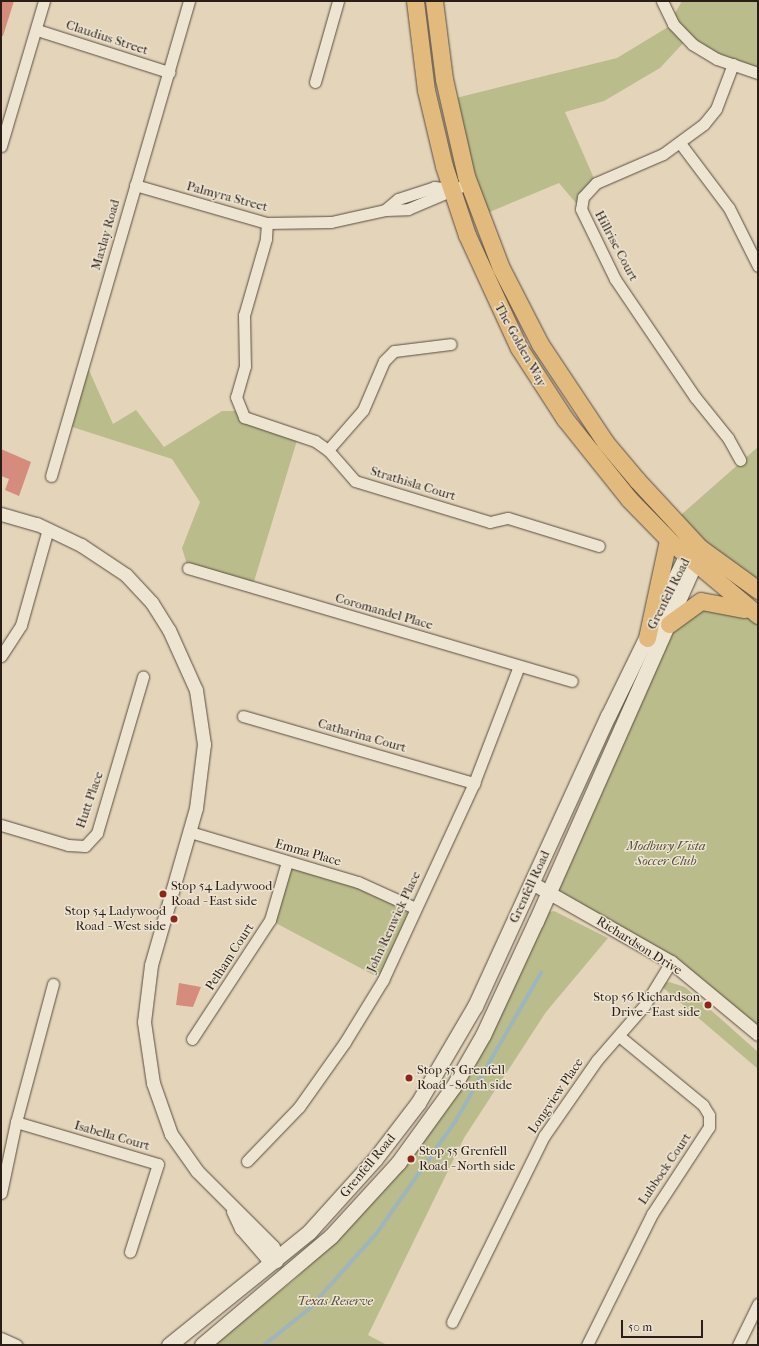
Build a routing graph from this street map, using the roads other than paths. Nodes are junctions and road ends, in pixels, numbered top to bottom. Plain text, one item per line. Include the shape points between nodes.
1 (44, 1) edge
2 (189, 1) edge
3 (338, 1) edge
4 (415, 1) edge
5 (434, 1) edge
6 (662, 1) edge
7 (37, 30) junction
8 (733, 64) junction
9 (168, 72) junction
10 (758, 72) edge
11 (315, 82) dead end
12 (2, 141) edge
13 (680, 143) junction
14 (469, 183) junction
15 (135, 185) junction
16 (452, 189) junction
17 (267, 223) junction
18 (758, 266) edge
19 (451, 344) dead end
20 (328, 450) junction
21 (740, 460) dead end
22 (51, 476) dead end
23 (1, 514) edge
24 (48, 529) junction
25 (668, 540) junction
26 (599, 546) dead end
27 (694, 556) junction
28 (188, 568) dead end
29 (758, 590) edge
30 (755, 613) edge
31 (669, 624) junction
32 (647, 638) junction
33 (1, 656) edge
34 (519, 666) junction
35 (142, 677) dead end
36 (572, 682) dead end
37 (243, 716) dead end
38 (474, 783) junction
39 (1, 825) edge
40 (190, 832) junction
41 (287, 862) junction
42 (532, 883) junction
43 (550, 892) junction
44 (415, 908) junction
45 (671, 962) junction
46 (53, 984) dead end
47 (758, 1034) edge
48 (619, 1036) junction
49 (192, 1039) dead end
50 (16, 1122) junction
51 (247, 1161) dead end
52 (1, 1193) edge
53 (130, 1252) dead end
54 (276, 1260) junction
55 (289, 1275) junction
56 (758, 1304) edge
57 (452, 1322) dead end
58 (1, 1338) edge
59 (17, 1345) edge
60 (169, 1345) edge
61 (202, 1345) edge
62 (586, 1345) edge
63 (738, 1345) edge

1 - 7 street
2 - 9 street, Maxlay Road
3 - 11 street
4 - 16 main road, The Golden Way via 426,90
5 - 14 main road, The Golden Way via 444,79
6 - 8 street via 673,24 692,44
7 - 9 street, Claudius Street
7 - 12 street
8 - 10 street
8 - 13 street, Hillrise Court via 711,118
9 - 15 street, Maxlay Road
13 - 18 street via 728,208
13 - 21 street, Hillrise Court via 663,154 596,183 583,197 581,209 615,279
14 - 16 street, Palmyra Street
14 - 27 main road, The Golden Way via 510,286 562,380 605,442
15 - 17 street, Palmyra Street
15 - 22 street, Maxlay Road
16 - 17 street, Palmyra Street via 434,187 398,199 385,210 331,222
16 - 25 main road, The Golden Way via 486,281 532,368 582,443
17 - 20 street, Strathisla Court via 266,239 244,315 245,366 236,398 238,411 256,423 299,434
19 - 20 street via 394,351 384,361 363,410
20 - 26 street, Strathisla Court via 355,481 490,522 508,518
23 - 24 street
24 - 33 street via 21,625
24 - 40 street via 108,560 126,575 152,603 169,630 196,690 204,744
25 - 27 main road, The Golden Way
25 - 32 main road
27 - 29 main road, The Golden Way
27 - 30 main road, The Golden Way
27 - 31 main road, Grenfell Road
27 - 32 main road, Grenfell Road
28 - 34 street, Coromandel Place
30 - 31 main road via 701,601
31 - 43 main road, Grenfell Road
32 - 42 main road, Grenfell Road
34 - 36 street, Coromandel Place
34 - 38 street, John Renwick Place
35 - 39 street, Hutt Place via 97,833 84,846 68,845
37 - 38 street, Catharina Court
38 - 44 street, John Renwick Place
40 - 41 street, Emma Place
40 - 54 street via 151,965 144,1022 153,1083 171,1134 197,1171 233,1211 249,1221 273,1247
41 - 44 street, Emma Place via 358,882
41 - 49 street, Pelham Court via 270,920
42 - 43 street, Richardson Drive
42 - 54 main road, Grenfell Road via 472,1013 418,1103 352,1186
43 - 45 street, Richardson Drive
43 - 55 main road, Grenfell Road via 483,1035 439,1107 377,1189
44 - 51 street, John Renwick Place via 385,975 346,1042 299,1107
45 - 47 street, Richardson Drive
45 - 48 street, Longview Place via 644,1006
46 - 50 street
48 - 57 street, Longview Place via 597,1060 544,1136
48 - 62 street, Lubbock Court via 703,1105 709,1115 709,1127 652,1214
50 - 52 street
50 - 53 street, Isabella Court via 158,1164
54 - 55 main road
54 - 60 main road, Grenfell Road
55 - 61 main road, Grenfell Road
56 - 63 street
58 - 59 street

